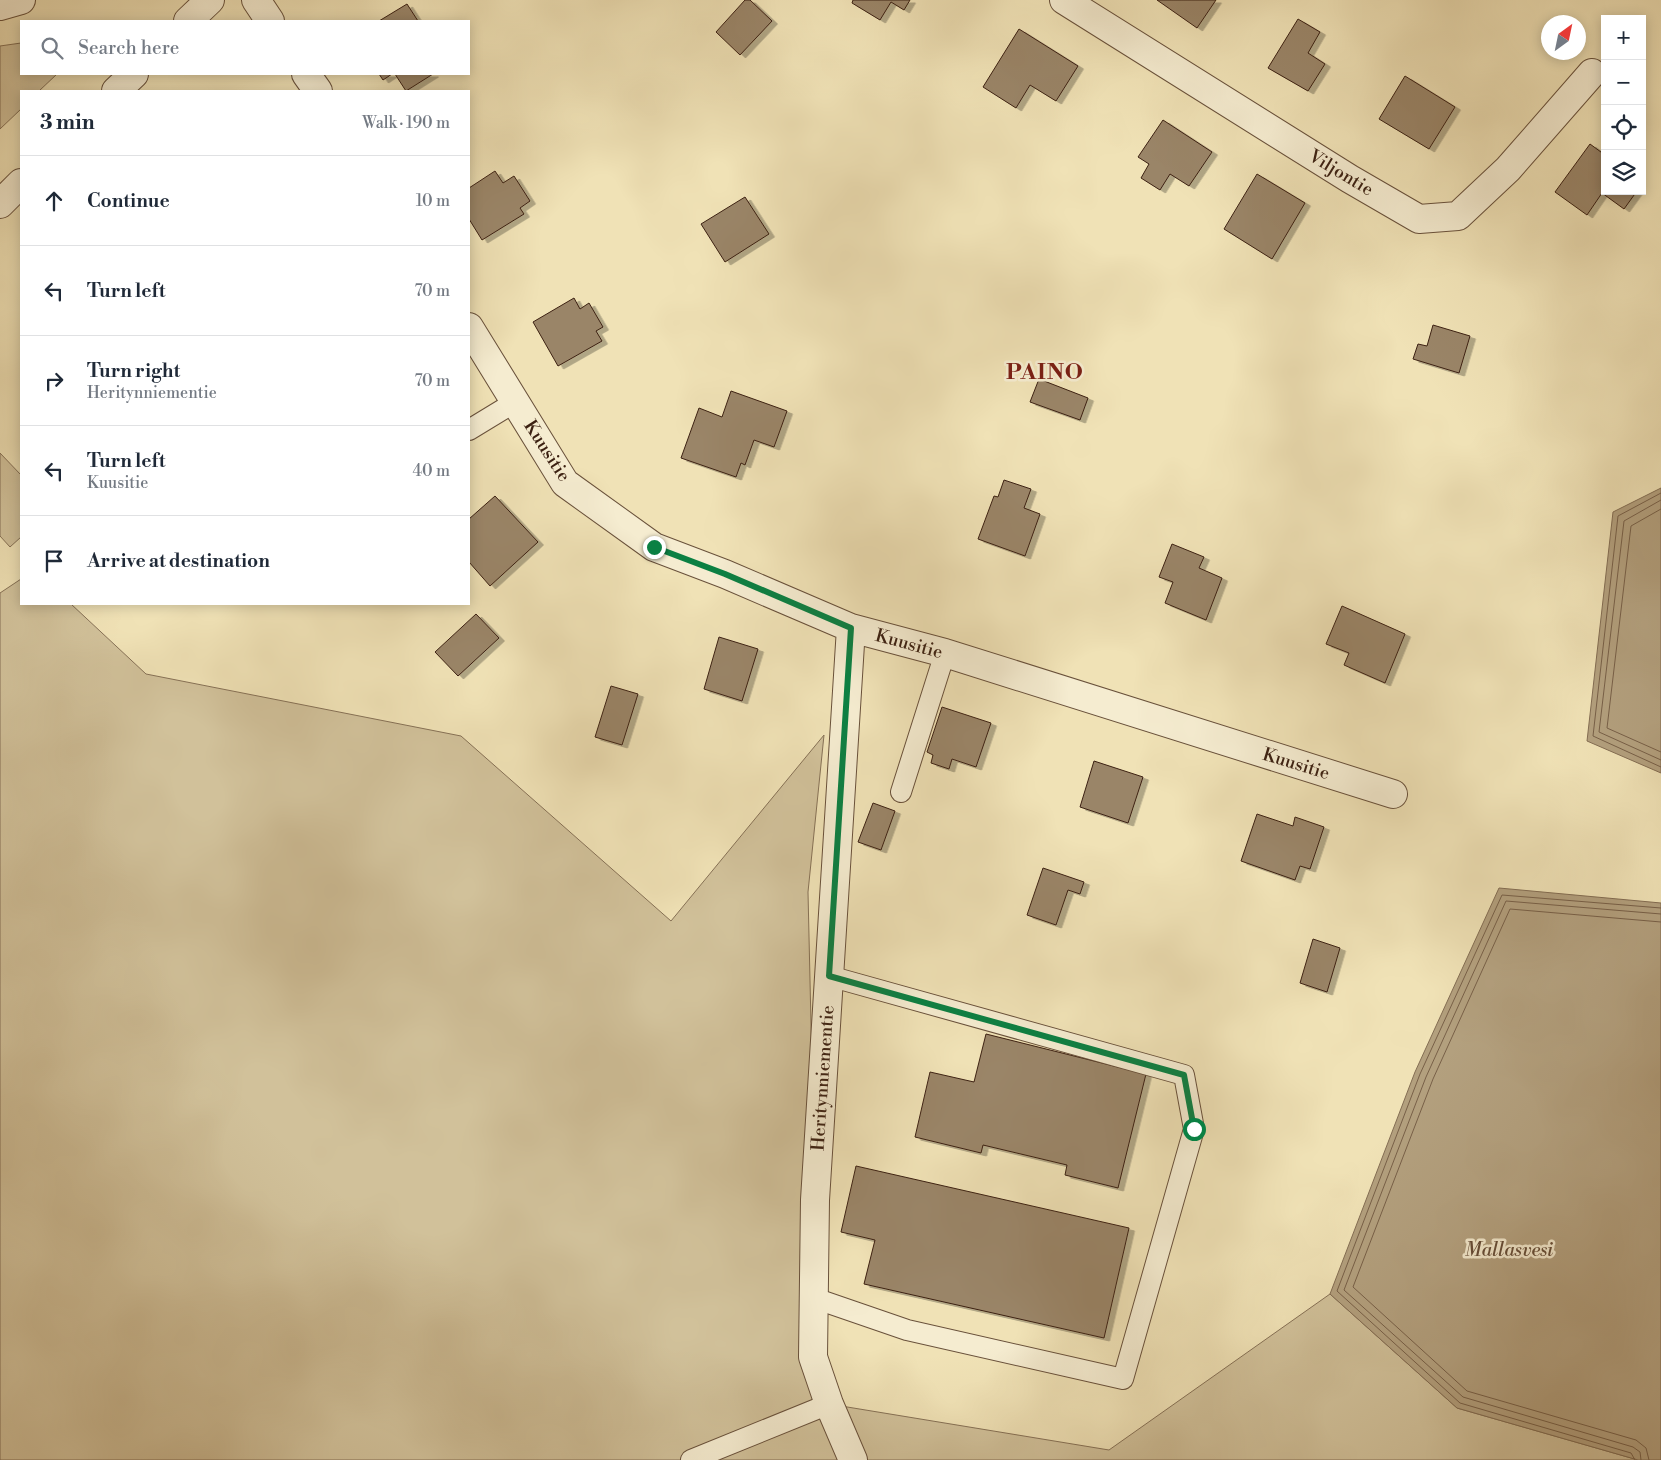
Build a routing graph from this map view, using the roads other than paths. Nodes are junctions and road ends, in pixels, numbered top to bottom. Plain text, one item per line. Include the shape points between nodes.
1 (21, 0) edge
2 (210, 0) edge
3 (256, 0) edge
4 (1064, 0) edge
5 (0, 6) edge
6 (189, 20) edge
7 (269, 20) edge
8 (1592, 73) dead end
9 (133, 75) edge
10 (307, 75) edge
11 (117, 90) edge
12 (317, 90) edge
13 (20, 184) edge
14 (0, 204) edge
15 (470, 329) edge
16 (515, 402) junction
17 (470, 429) edge
18 (851, 628) junction
19 (945, 653) junction
20 (900, 792) dead end
21 (1393, 794) dead end
22 (829, 976) junction
23 (814, 1298) junction
24 (829, 1404) junction
25 (691, 1460) edge
26 (853, 1460) edge

1 - 5 street
2 - 6 street
3 - 7 street
4 - 8 street, Viljontie via 1350,179 1420,219 1458,216 1508,169
9 - 11 street
10 - 12 street
13 - 14 street
15 - 16 street, Kuusitie
16 - 17 lane
16 - 18 street, Kuusitie via 565,483 654,547
18 - 19 street, Kuusitie
18 - 22 street, Heritynniementie
19 - 20 lane
19 - 21 street, Kuusitie
22 - 23 street, Heritynniementie via 815,1200
22 - 23 lane via 1184,1075 1194,1129 1124,1379 907,1330
23 - 24 street, Heritynniementie via 813,1357
24 - 25 lane
24 - 26 street, Heritynniementie

